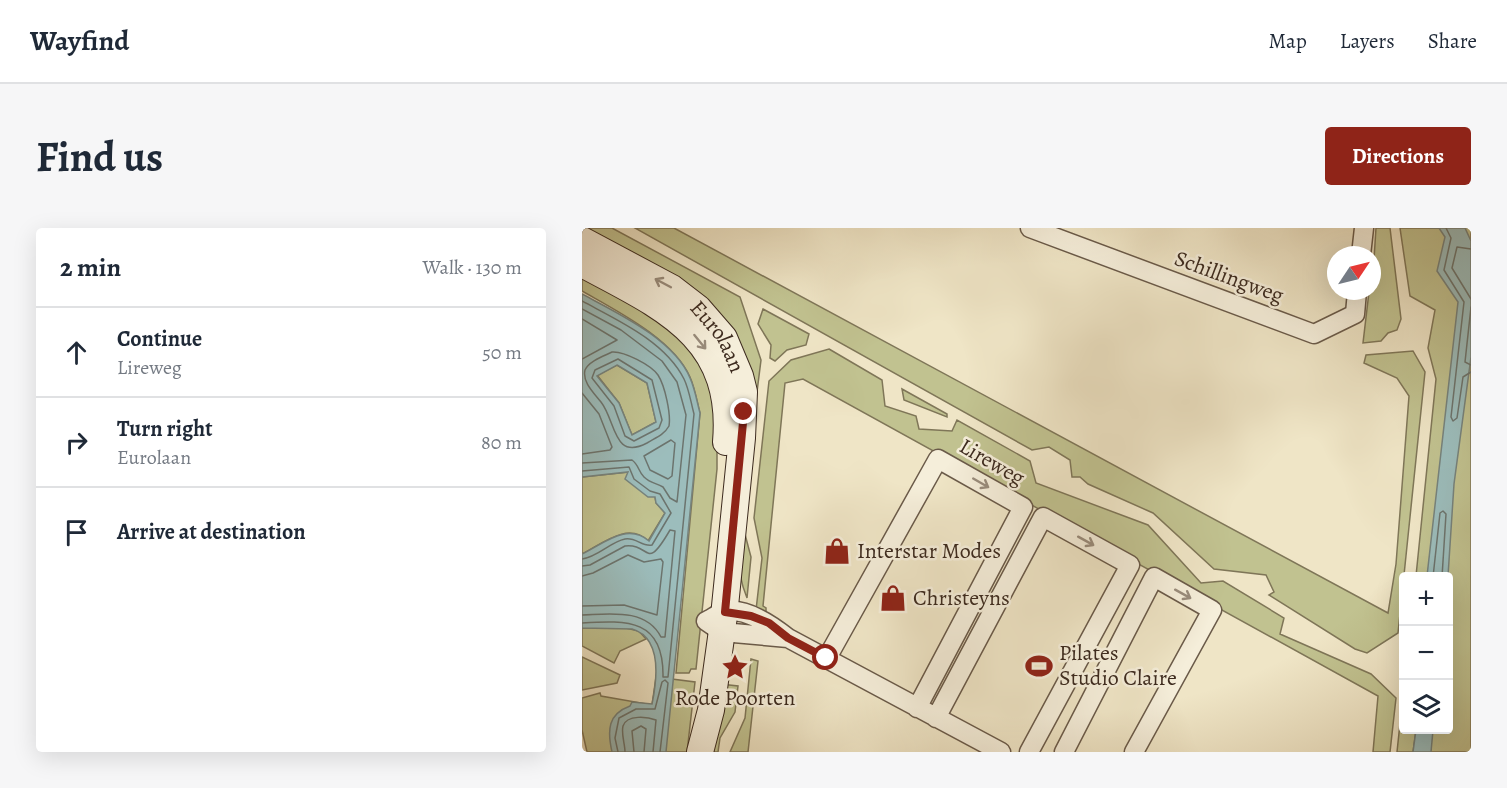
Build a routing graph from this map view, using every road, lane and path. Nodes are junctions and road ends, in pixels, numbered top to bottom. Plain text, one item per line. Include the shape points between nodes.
1 (1030, 228) edge
2 (1364, 228) edge
3 (582, 240) edge
4 (1362, 246) edge
5 (582, 264) edge
6 (1356, 300) edge
7 (718, 622) junction
8 (826, 658) junction
9 (917, 708) junction
10 (936, 718) junction
11 (700, 750) edge
12 (1000, 752) edge
13 (1029, 752) edge
14 (1064, 752) edge
15 (1134, 752) edge

1 - 6 street, Schillingweg via 1314,334 1355,314
2 - 4 street
7 -> 3 main road, Eurolaan via 744,412 744,392 732,353 711,322 685,297
5 -> 7 main road, Eurolaan via 682,323 708,352 717,370 727,427
7 - 8 street via 788,638
7 - 11 main road, Eurolaan via 711,710
8 - 9 street
8 -> 9 street, Lireweg via 938,459 1023,507
9 - 10 street
10 - 12 street
10 -> 13 street via 1043,517 1130,565
14 -> 15 street via 1154,577 1212,610

